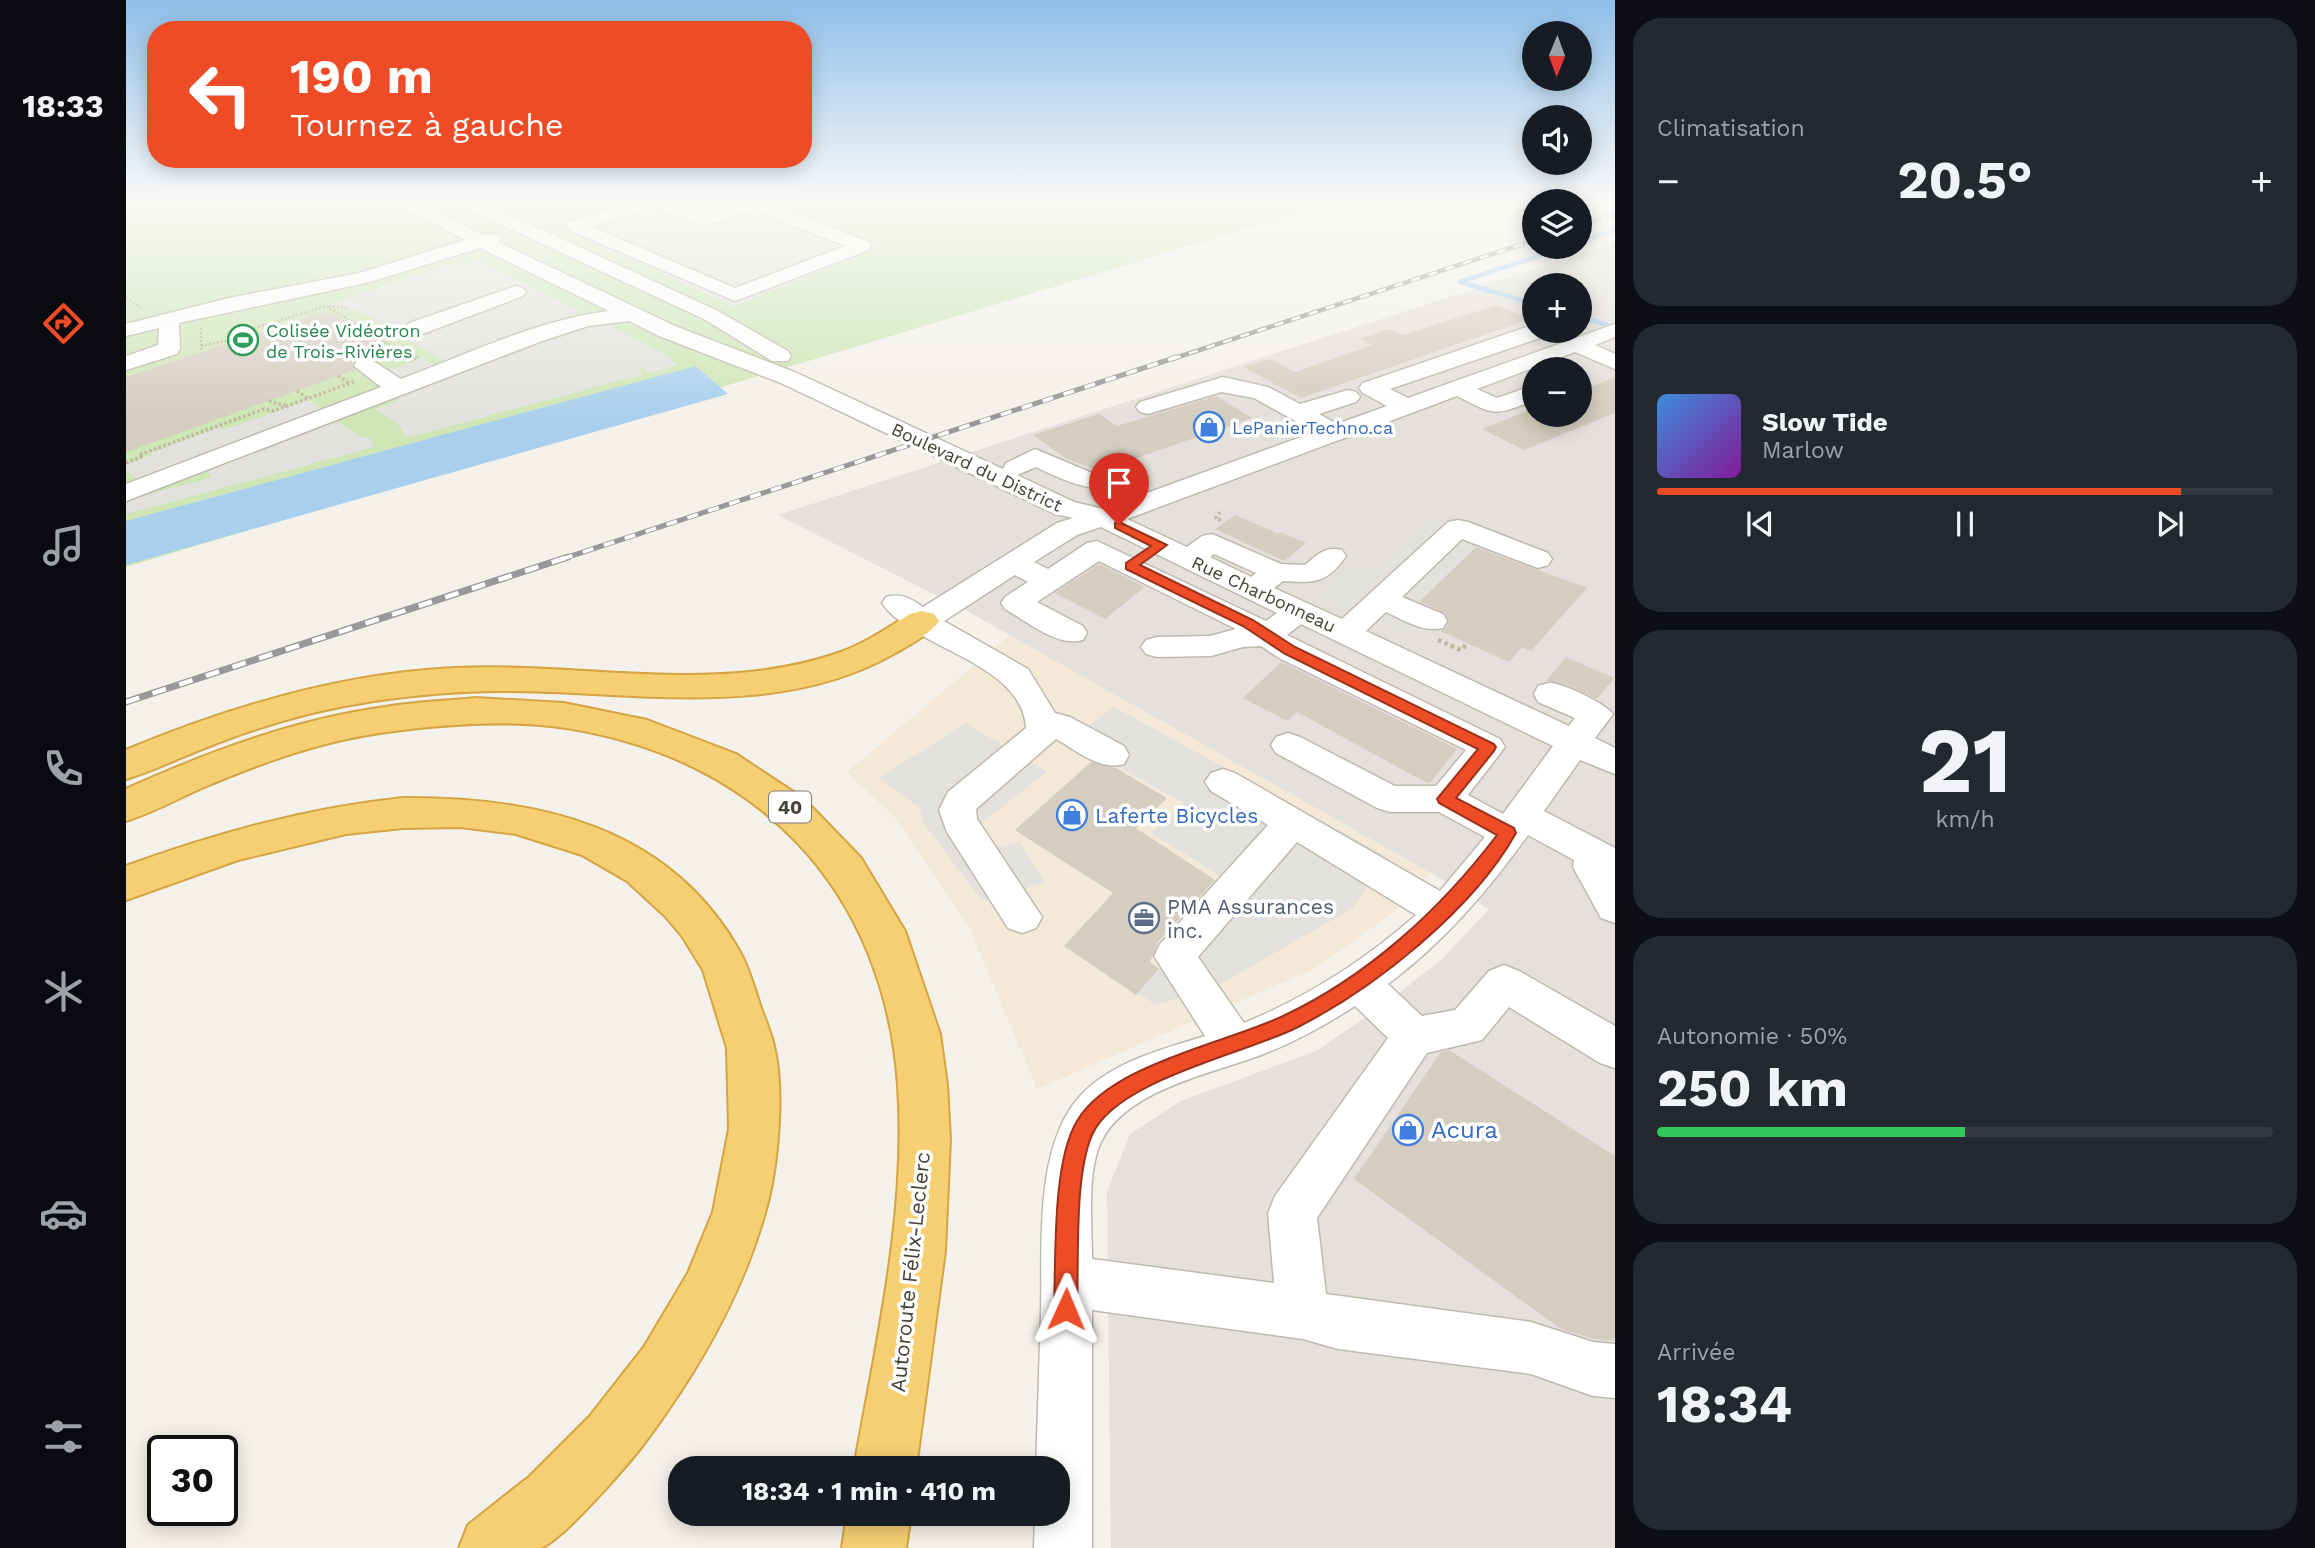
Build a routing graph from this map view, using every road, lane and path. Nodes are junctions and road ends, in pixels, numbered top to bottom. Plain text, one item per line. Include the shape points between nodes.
1 (381, 273) edge
2 (560, 273) edge
3 (605, 273) edge
4 (685, 273) edge
5 (792, 273) edge
6 (516, 292) dead end
7 (736, 295) junction
8 (600, 299) junction
9 (326, 306) junction
10 (349, 308) dead end
11 (699, 309) junction
12 (632, 314) junction
13 (167, 320) junction
14 (585, 320) junction
15 (201, 327) dead end
16 (417, 328) dead end
17 (256, 329) junction
18 (126, 330) edge
19 (260, 332) dead end
20 (126, 336) edge
21 (1522, 336) edge
22 (1514, 339) junction
23 (1578, 344) joint
24 (201, 346) junction
25 (1492, 347) junction
26 (1613, 348) edge
27 (201, 352) dead end
28 (420, 356) dead end
29 (1523, 357) edge
30 (1532, 357) edge
31 (1546, 357) edge
32 (413, 359) junction
33 (1457, 359) junction
34 (1592, 362) edge
35 (126, 363) edge
36 (401, 365) dead end
37 (1522, 366) edge
38 (1415, 373) junction
39 (338, 376) dead end
40 (358, 376) junction
41 (1492, 376) junction
42 (1522, 388) edge
43 (395, 389) junction
44 (1455, 389) junction
45 (1522, 396) edge
46 (1348, 397) dead end
47 (269, 401) dead end
48 (306, 402) junction
49 (1148, 407) dead end
50 (1406, 407) junction
51 (259, 411) junction
52 (264, 414) dead end
53 (1298, 414) junction
54 (231, 415) dead end
55 (238, 419) junction
56 (1335, 433) junction
57 (133, 450) dead end
58 (139, 455) junction
59 (126, 463) edge
60 (1015, 468) junction
61 (1122, 480) dead end
62 (126, 493) edge
63 (1209, 510) dead end
64 (1102, 517) junction
65 (1223, 521) dead end
66 (1160, 545) junction
67 (1438, 547) junction
68 (1332, 556) dead end
69 (1465, 558) dead end
70 (1538, 559) dead end
71 (1012, 562) junction
72 (1260, 562) junction
73 (1197, 563) junction
74 (1131, 566) junction
75 (1407, 575) junction
76 (1049, 581) junction
77 (1435, 587) dead end
78 (1175, 588) junction
79 (1382, 599) junction
80 (1298, 611) junction
81 (909, 612) junction
82 (1432, 621) dead end
83 (1072, 633) dead end
84 (1345, 633) junction
85 (1267, 636) junction
86 (1157, 647) dead end
87 (1421, 669) junction
88 (1550, 694) dead end
89 (1391, 700) junction
90 (1595, 718) edge
91 (1043, 723) junction
92 (1288, 745) dead end
93 (1112, 755) dead end
94 (1615, 762) edge
95 (126, 765) edge
96 (1223, 782) dead end
97 (1445, 799) junction
98 (126, 806) edge
99 (1293, 822) junction
100 (1515, 824) junction
101 (1605, 860) edge
102 (126, 883) edge
103 (1615, 907) edge
104 (1443, 913) junction
105 (1022, 917) dead end
106 (1358, 982) junction
107 (1414, 1036) junction
108 (1235, 1045) junction
109 (1615, 1049) edge
110 (1066, 1281) junction
111 (1303, 1313) junction
112 (1615, 1371) edge
113 (888, 1456) edge
114 (877, 1526) edge
115 (491, 1548) edge
116 (874, 1548) edge
117 (1063, 1548) edge

1 - 13 street
2 - 8 street, Boulevard du District
3 - 11 street, Boulevard du District
4 - 7 street
5 - 7 street
6 - 16 street
7 - 11 street
8 - 12 street, Boulevard du District
8 - 14 street
9 - 10 path
9 - 17 path
9 - 32 path
11 - 60 street, Boulevard du District via 798,366
12 - 14 street
12 - 64 street, Boulevard du District via 789,378 1070,510
13 - 18 street
13 - 20 street
13 - 35 street via 169,349
14 - 43 street
15 - 24 path
17 - 19 path
17 - 24 path via 235,335 240,339
21 - 22 street
22 - 25 street
22 - 30 street
23 - 26 street
23 - 31 street
24 - 27 path
25 - 29 street
25 - 33 street
26 - 34 street
28 - 32 path
32 - 36 path
33 - 38 street
33 - 41 street
37 - 41 street
38 - 44 street
38 - 50 street via 1371,388
39 - 40 path
40 - 43 street
40 - 48 path
41 - 42 street
41 - 44 street
43 - 48 street
44 - 45 street via 1496,407
44 - 50 street
46 - 53 street
47 - 48 path
48 - 51 path
48 - 62 street
49 - 53 street via 1223,384 1260,392
50 - 56 street
51 - 52 path
51 - 55 path
53 - 56 street
54 - 55 path
55 - 58 path
56 - 64 street
57 - 58 path
58 - 59 path
60 - 61 street via 1035,457 1090,482
60 - 64 street, Boulevard du District via 1085,502
63 - 65 path via 1219,513 1216,518
64 - 66 street, Rue Charbonneau
64 - 71 street via 1067,529
66 - 73 street, Rue Charbonneau
66 - 74 street
67 - 69 street
67 - 70 street via 1458,528
67 - 75 street
68 - 72 street via 1312,574
71 - 76 street
71 - 81 street
72 - 73 street, Rue Charbonneau
72 - 73 street via 1212,542
72 - 80 street, Rue Charbonneau
73 - 78 street
74 - 76 street via 1097,549
74 - 78 street
75 - 77 street
75 - 79 street
76 - 83 street via 1016,603
78 - 85 street
79 - 82 street
79 - 84 street
80 - 84 street, Rue Charbonneau
80 - 85 street
81 - 91 street via 1017,676
81 - 95 highway via 863,656 794,677 711,685 513,679 393,687 263,715
84 - 87 street, Rue Charbonneau
85 - 86 street via 1211,646
85 - 89 street
87 - 89 street
87 - 90 street, Rue Charbonneau
88 - 90 street
89 - 97 street via 1488,747
90 - 94 street, Rue Charbonneau
90 - 100 street
91 - 93 street via 1058,725
91 - 105 street via 1043,732 961,801 957,810 960,822
92 - 97 street via 1390,799
96 - 99 street
97 - 100 street
98 - 113 highway, Autoroute Félix-Leclerc / 40 via 221,765 314,734 407,716 496,709 578,716 658,735 727,763 785,803 838,857 878,918 902,975 920,1059 921,1200
99 - 104 street
99 - 108 street via 1174,956
100 - 101 street
100 - 104 street
101 - 103 street via 1591,861 1592,867
102 - 115 highway via 230,846 307,826 412,813 486,815 553,828 615,853 684,906 719,955 741,1009 754,1086 743,1199 722,1260 680,1344 627,1420 571,1482
104 - 106 street
106 - 107 street
106 - 108 street via 1306,1014
107 - 109 street via 1467,1027 1504,983
107 - 111 street via 1292,1213
108 - 110 street via 1129,1086 1090,1118 1072,1166
110 - 111 street
110 - 117 street
111 - 112 street via 1338,1323 1531,1348 1593,1369
114 - 116 highway

